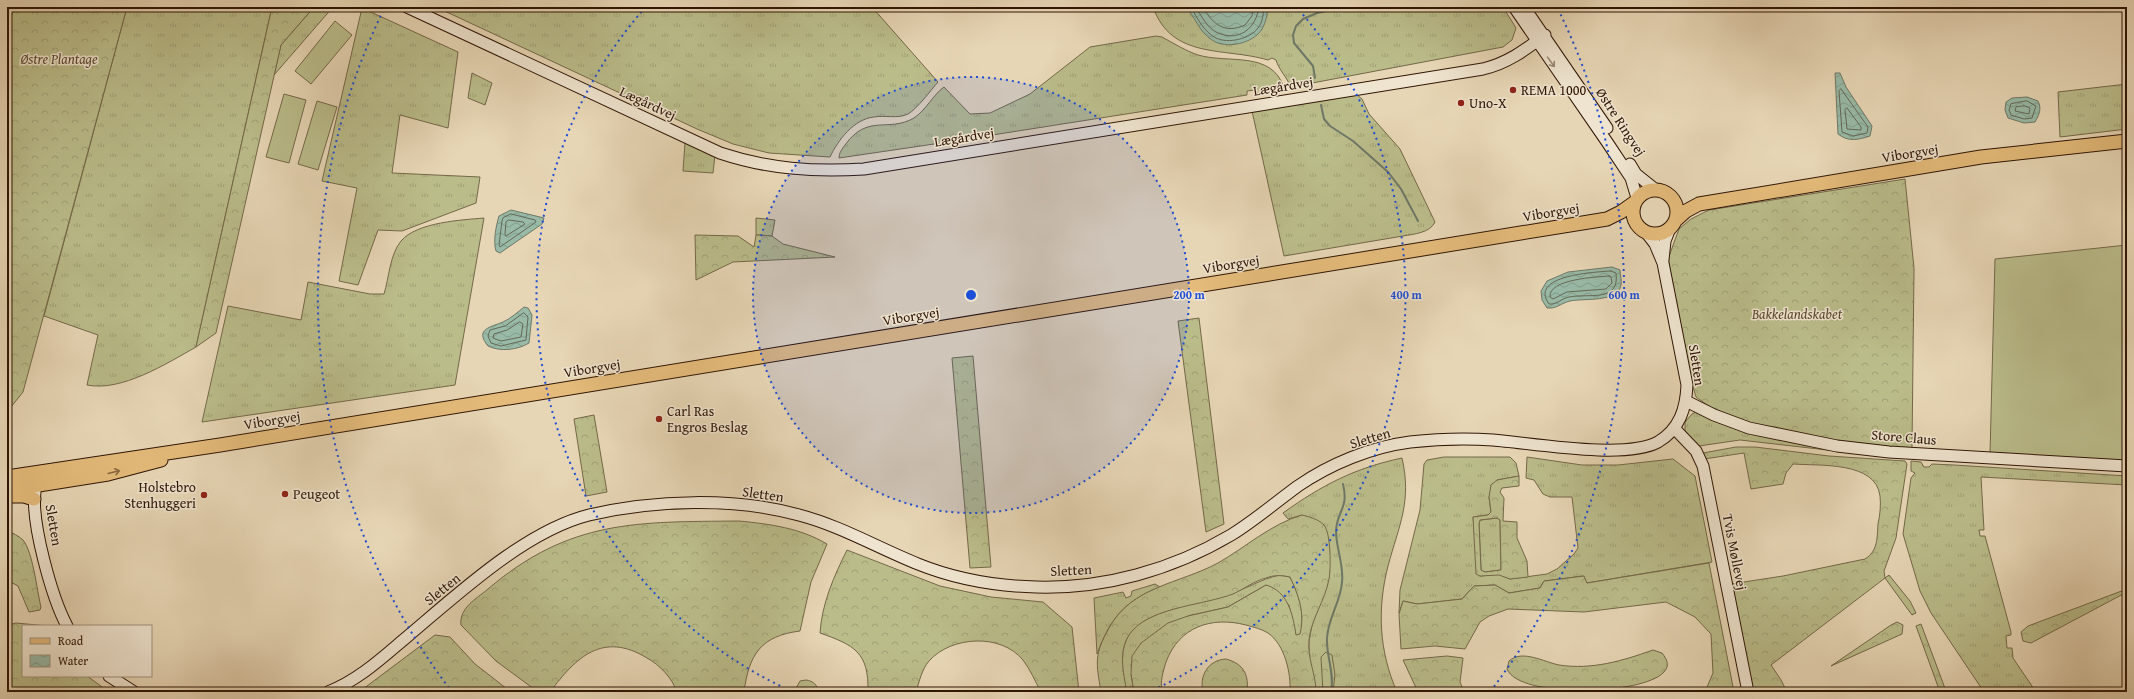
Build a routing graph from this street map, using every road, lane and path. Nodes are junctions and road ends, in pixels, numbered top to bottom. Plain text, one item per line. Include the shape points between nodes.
1 (407, 7) edge
2 (1514, 7) edge
3 (1524, 7) edge
4 (1540, 38) junction
5 (2127, 141) edge
6 (1656, 190) junction
7 (1671, 197) junction
8 (1636, 200) junction
9 (1699, 204) junction
10 (1607, 219) junction
11 (1673, 224) junction
12 (1642, 229) junction
13 (1663, 263) junction
14 (1686, 401) junction
15 (1674, 428) junction
16 (220, 445) junction
17 (108, 461) junction
18 (2127, 466) edge
19 (7, 477) edge
20 (35, 482) junction
21 (7, 483) edge
22 (7, 490) edge
23 (7, 497) edge
24 (34, 499) junction
25 (48, 569) junction
26 (67, 625) edge
27 (111, 677) edge
28 (134, 692) edge
29 (328, 692) edge
30 (1748, 692) edge

1 - 4 street, Lægårdvej via 720,153 742,160 803,170 864,169 1483,69 1514,58
2 - 4 street, Østre Ringvej
3 - 4 street, Østre Ringvej
4 - 6 street, Østre Ringvej via 1636,174
4 -> 8 street, Østre Ringvej via 1631,178
5 - 9 main road, Viborgvej via 1981,157
6 - 7 main road
6 - 8 main road via 1644,193
7 - 9 main road, Viborgvej
7 - 11 main road via 1677,208
8 - 10 main road, Viborgvej
8 - 12 main road via 1633,214
9 - 11 main road, Viborgvej via 1690,208
10 - 12 main road, Viborgvej via 1622,220
10 - 16 main road, Viborgvej
11 - 12 main road via 1658,233
11 - 13 street, Sletten via 1665,241
12 - 13 street, Sletten via 1655,244
13 - 14 street, Sletten via 1687,384
14 - 15 street, Sletten via 1682,415
14 - 18 street, Store Claus via 1749,428 1837,446 1890,452
15 - 29 street, Sletten via 1660,441 1633,449 1578,449 1467,439 1404,443 1343,462 1303,483 1231,535 1188,557 1148,572 1087,585 1038,587 960,577 920,565 842,530 798,514 748,505 633,507 585,516 548,531 513,551 370,669
15 - 30 street, Tvis Møllevej via 1696,451 1703,466
16 - 17 main road, Viborgvej
20 -> 16 main road, Viborgvej via 108,474
17 - 19 main road, Viborgvej
17 - 20 main road via 76,473
20 - 21 main road
20 - 22 main road, Viborgvej
20 - 24 street, Sletten
20 - 25 street, Sletten via 40,497
23 - 24 main road via 24,496
24 - 25 street, Sletten via 40,542
25 - 26 street, Sletten via 54,597
27 - 28 street

